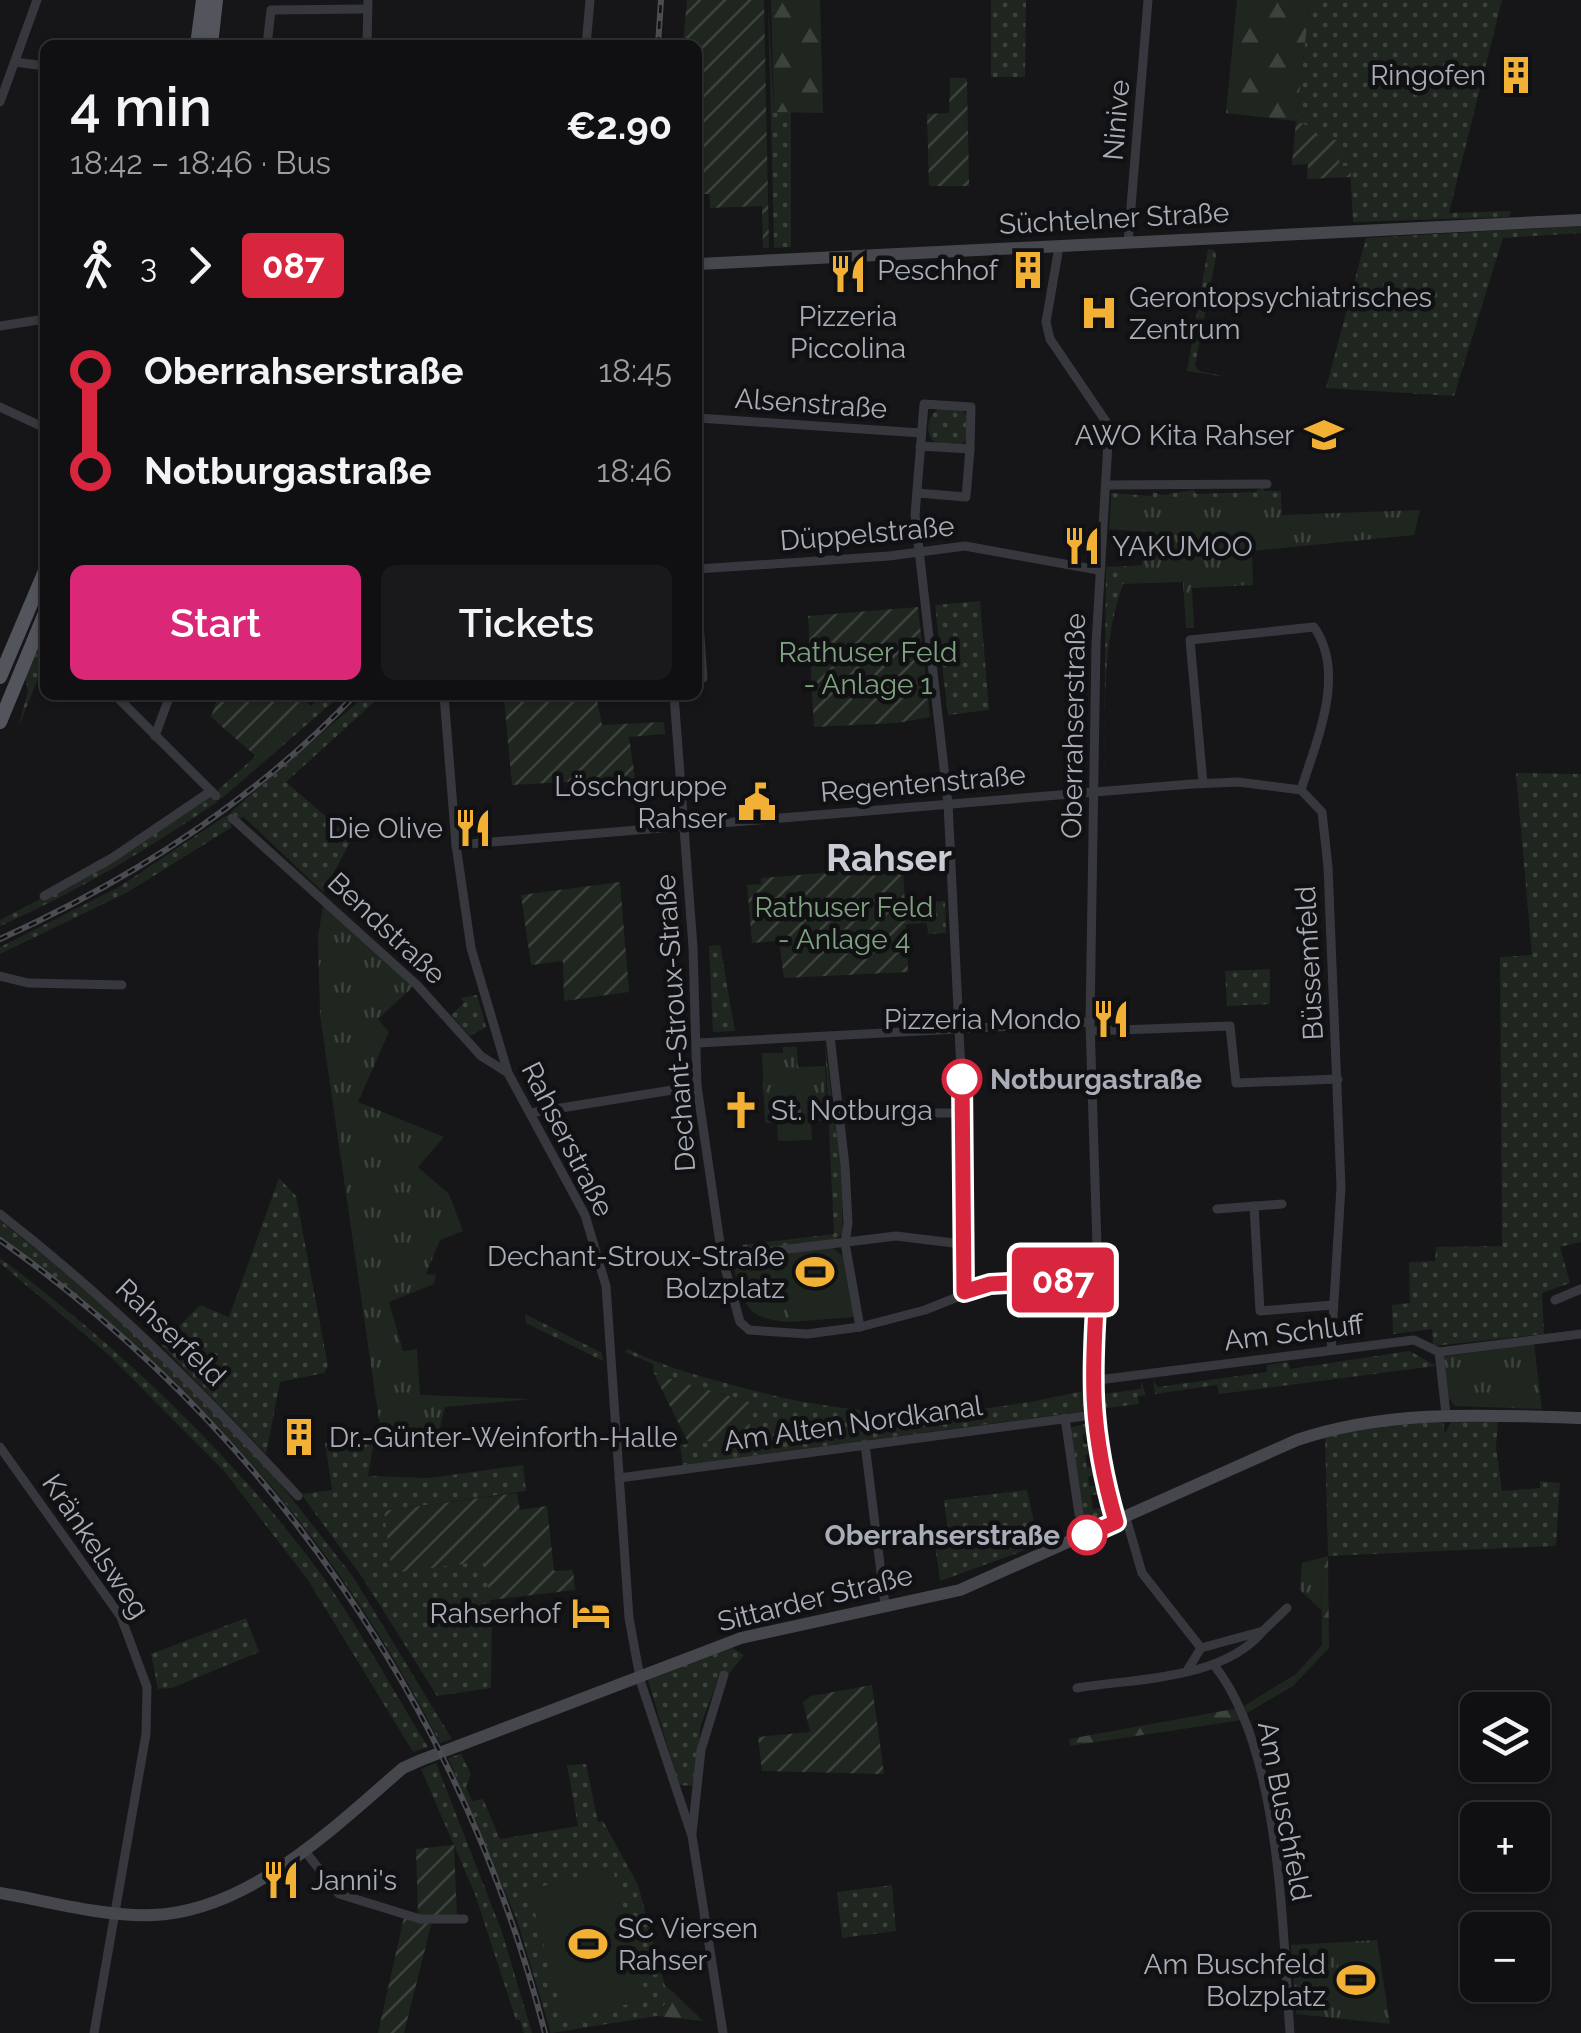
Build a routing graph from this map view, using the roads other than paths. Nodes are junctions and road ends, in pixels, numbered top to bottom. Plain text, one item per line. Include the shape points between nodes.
1 (38, 0) edge
2 (203, 0) edge
3 (216, 0) edge
4 (590, 0) edge
5 (1148, 0) edge
6 (367, 4) edge
7 (198, 40) edge
8 (212, 40) edge
9 (268, 40) edge
10 (367, 40) edge
11 (586, 40) edge
12 (14, 62) junction
13 (40, 65) edge
14 (5, 72) edge
15 (0, 102) edge
16 (1581, 220) edge
17 (1128, 243) junction
18 (1059, 247) junction
19 (702, 264) edge
20 (40, 320) edge
21 (0, 326) edge
22 (0, 407) edge
23 (702, 418) edge
24 (40, 426) edge
25 (921, 433) junction
26 (920, 446) junction
27 (970, 449) junction
28 (1267, 484) dead end
29 (1106, 485) junction
30 (917, 493) junction
31 (921, 552) junction
32 (702, 569) edge
33 (1098, 570) junction
34 (40, 584) edge
35 (29, 610) junction
36 (40, 619) edge
37 (40, 628) edge
38 (15, 641) junction
39 (30, 648) junction
40 (0, 677) edge
41 (120, 700) edge
42 (168, 700) edge
43 (444, 700) edge
44 (674, 700) edge
45 (0, 722) edge
46 (156, 736) junction
47 (1203, 783) junction
48 (1302, 790) junction
49 (1095, 792) junction
50 (948, 803) junction
51 (232, 818) dead end
52 (681, 826) junction
53 (456, 845) junction
54 (44, 896) dead end
55 (0, 976) edge
56 (122, 986) dead end
57 (1091, 1026) junction
58 (960, 1028) junction
59 (830, 1036) junction
60 (698, 1043) junction
61 (508, 1073) junction
62 (1338, 1079) junction
63 (697, 1086) junction
64 (838, 1105) junction
65 (530, 1113) junction
66 (963, 1113) junction
67 (1282, 1204) dead end
68 (1254, 1206) junction
69 (1216, 1208) dead end
70 (0, 1214) edge
71 (845, 1243) junction
72 (962, 1244) junction
73 (722, 1258) junction
74 (1098, 1278) junction
75 (1581, 1289) edge
76 (964, 1292) junction
77 (1555, 1300) dead end
78 (1333, 1305) junction
79 (860, 1327) junction
80 (1581, 1334) edge
81 (1331, 1350) junction
82 (1439, 1352) junction
83 (1090, 1381) junction
84 (1446, 1414) junction
85 (1093, 1415) junction
86 (1065, 1418) junction
87 (1581, 1418) edge
88 (865, 1444) junction
89 (0, 1447) edge
90 (619, 1478) junction
91 (298, 1496) dead end
92 (1079, 1514) dead end
93 (1121, 1520) junction
94 (885, 1605) junction
95 (1287, 1608) dead end
96 (1262, 1630) junction
97 (1202, 1648) junction
98 (1214, 1665) junction
99 (1188, 1669) junction
100 (640, 1674) junction
101 (724, 1675) dead end
102 (1078, 1688) dead end
103 (692, 1836) junction
104 (304, 1850) junction
105 (0, 1893) edge
106 (115, 1912) junction
107 (464, 1919) dead end
108 (94, 2033) edge
109 (723, 2033) edge
110 (1290, 2033) edge

1 - 12 street
2 - 7 main road
3 - 8 main road
4 - 11 street
5 - 17 street, Ninive
6 - 9 street via 271,10
6 - 10 street
12 - 13 street
12 - 14 street
14 - 15 street
16 - 17 street, Süchtelner Straße
17 - 18 street, Süchtelner Straße
18 - 19 street, Süchtelner Straße
18 - 29 street, Oberrahserstraße via 1046,322 1110,426
20 - 21 street
22 - 24 street
23 - 25 street, Alsenstraße
25 - 26 street, Alsenstraße
25 - 27 street, Alsenstraße via 924,404 970,407
26 - 27 street, Alsenstraße
26 - 30 street, Alsenstraße
27 - 30 street, Alsenstraße via 966,496
28 - 29 street
29 - 33 street, Oberrahserstraße
30 - 31 street, Alsenstraße
31 - 32 street, Düppelstraße
31 - 33 street, Düppelstraße via 965,546
31 - 50 street, Alsenstraße
33 - 49 street, Oberrahserstraße
34 - 35 main road
35 - 36 street
35 - 38 main road
37 - 39 main road
38 - 39 main road
38 - 40 main road
39 - 45 main road
41 - 46 street
42 - 46 street
43 - 53 street, Rahserstraße
44 - 52 street, Dechant-Stroux-Straße
46 - 54 street via 213,793
47 - 48 street
47 - 48 street via 1190,640 1314,628 1325,643 1328,700
47 - 49 street
48 - 62 street, Büssemfeld via 1322,812 1325,826
49 - 50 street, Regentenstraße
49 - 57 street, Oberrahserstraße
50 - 52 street, Regentenstraße
50 - 58 street, Alsenstraße
51 - 61 street, Bendstraße via 405,973 481,1056
52 - 53 street, Regentenstraße
52 - 60 street, Dechant-Stroux-Straße
53 - 61 street, Rahserstraße via 471,948
55 - 56 street
57 - 58 street
57 - 62 street via 1230,1026 1236,1083
57 - 74 street, Oberrahserstraße
58 - 59 street
58 - 66 street, Alsenstraße
59 - 60 street
59 - 64 street
60 - 63 street, Dechant-Stroux-Straße
61 - 65 street, Rahserstraße
62 - 78 street, Büssemfeld via 1341,1187
63 - 65 street
63 - 73 street, Dechant-Stroux-Straße
64 - 66 street
64 - 71 street
65 - 90 street, Rahserstraße via 586,1215 606,1286
66 - 72 street, Alsenstraße
67 - 68 street
68 - 69 street
68 - 78 street via 1260,1311
70 - 91 street, Rahserfeld via 178,1366
71 - 72 street via 896,1236
71 - 73 street
71 - 79 street
72 - 76 street, Alsenstraße
73 - 79 street, Dechant-Stroux-Straße via 740,1322 749,1330 807,1334
74 - 76 street, Dechant-Stroux-Straße via 990,1284
74 - 83 street, Oberrahserstraße
75 - 77 street
76 - 79 street, Dechant-Stroux-Straße
78 - 81 street, Büssemfeld
80 - 82 street, Am Schluff
81 - 82 street, Am Schluff via 1414,1340
81 - 83 street, Am Schluff
82 - 84 street
83 - 85 street, Oberrahserstraße
84 - 87 street, Sittarder Straße
84 - 93 street, Sittarder Straße via 1328,1430
85 - 86 street, Am Alten Nordkanal
85 - 93 street, Oberrahserstraße via 1104,1492
86 - 88 street, Am Alten Nordkanal
86 - 92 street
88 - 90 street, Am Alten Nordkanal
88 - 94 street
89 - 106 street, Kränkelsweg via 121,1616 147,1687 146,1734
90 - 100 street, Rahserstraße via 626,1599
93 - 94 street, Sittarder Straße via 960,1590
93 - 97 street, Oberrahserstraße via 1142,1573
94 - 100 street, Sittarder Straße via 741,1638
95 - 96 street
96 - 97 street
96 - 98 street via 1249,1647
97 - 99 street
98 - 99 street
98 - 110 street, Am Buschfeld via 1247,1721 1262,1786 1282,1910
99 - 102 street
100 - 103 street, Rahserstraße
100 - 104 street, Sittarder Straße via 403,1768
101 - 103 street, Rahserstraße via 701,1750
103 - 109 street, Rahserstraße
104 - 106 street, Sittarder Straße via 229,1896 190,1910
104 - 107 street via 339,1894 420,1919
105 - 106 street, Sittarder Straße
106 - 108 street, Kränkelsweg

